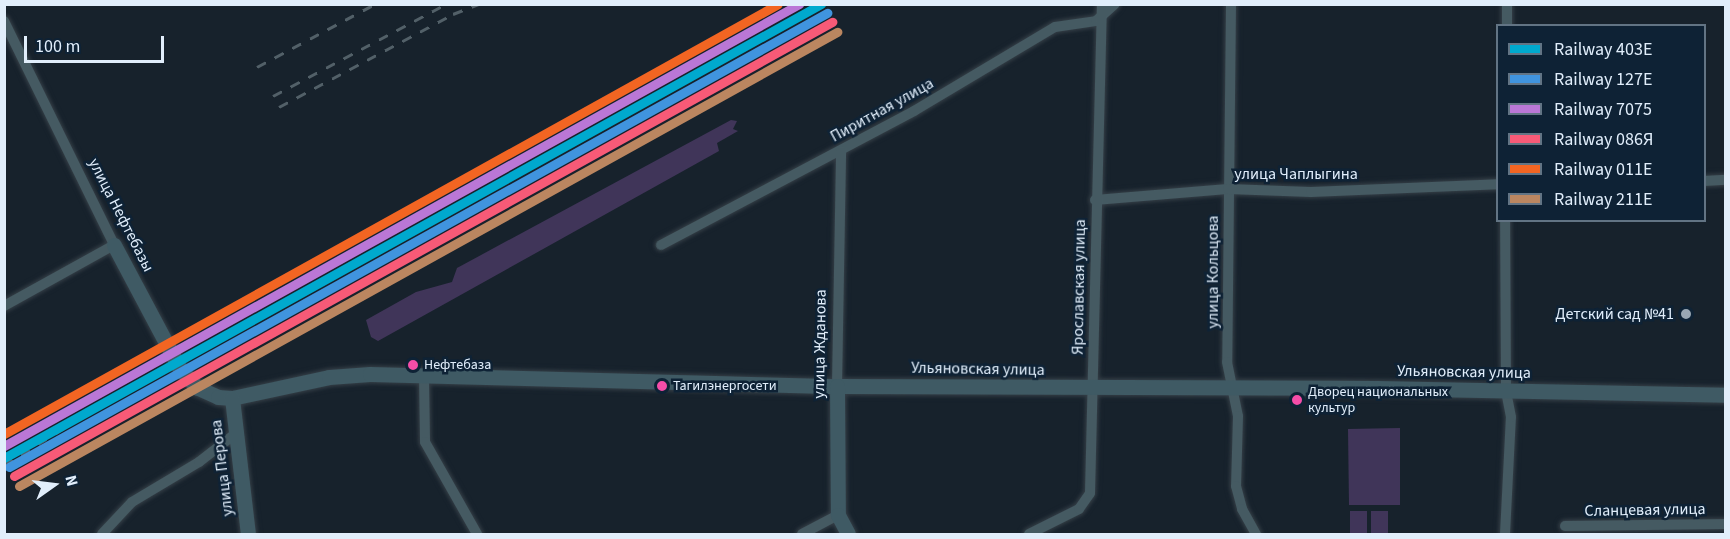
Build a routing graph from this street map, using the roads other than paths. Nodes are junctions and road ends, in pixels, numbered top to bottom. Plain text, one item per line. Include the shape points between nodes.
1 (1101, 4) edge
2 (1115, 4) edge
3 (1231, 4) edge
4 (1507, 4) edge
5 (1100, 19) junction
6 (4, 21) edge
7 (1507, 24) edge
8 (841, 151) junction
9 (1725, 180) edge
10 (1706, 181) edge
11 (1496, 184) edge
12 (1228, 189) junction
13 (1095, 200) junction
14 (1505, 222) edge
15 (114, 245) junction
16 (661, 245) dead end
17 (4, 306) edge
18 (424, 375) junction
19 (837, 386) junction
20 (1090, 388) junction
21 (1232, 390) junction
22 (1506, 391) junction
23 (1725, 395) edge
24 (232, 398) junction
25 (235, 434) junction
26 (837, 515) junction
27 (1725, 524) edge
28 (1565, 526) dead end
29 (102, 534) edge
30 (248, 534) edge
31 (477, 534) edge
32 (802, 534) edge
33 (848, 534) edge
34 (1029, 534) edge
35 (1256, 534) edge
36 (1505, 534) edge

1 - 5 street, Ярославская улица
2 - 5 street
3 - 12 street, улица Кольцова
4 - 7 street
5 - 8 street, Пиритная улица via 1055,27
5 - 13 street, Ярославская улица
6 - 15 street, улица Нефтебазы
8 - 16 street, Пиритная улица
8 - 19 street, улица Жданова
9 - 10 street
11 - 12 street, улица Чаплыгина via 1311,192
12 - 13 street, улица Чаплыгина
12 - 21 street, улица Кольцова via 1227,362
13 - 20 street, Ярославская улица via 1096,293
14 - 22 street
15 - 17 street
15 - 24 main road, улица Нефтебазы via 187,379 206,393
18 - 19 main road, Ульяновская улица
18 - 24 main road, Ульяновская улица via 340,375
18 - 31 street via 424,442
19 - 20 main road, Ульяновская улица
19 - 26 main road, улица Жданова
20 - 21 main road, Ульяновская улица
20 - 34 street, Ярославская улица via 1088,500
21 - 22 main road, Ульяновская улица
21 - 35 street, улица Кольцова via 1238,416 1236,486 1242,509
22 - 23 main road, Ульяновская улица
22 - 36 street via 1511,417
24 - 25 main road, улица Перова
25 - 29 street via 200,462 132,502
25 - 30 main road, улица Перова
26 - 32 street
26 - 33 main road
27 - 28 street, Сланцевая улица

